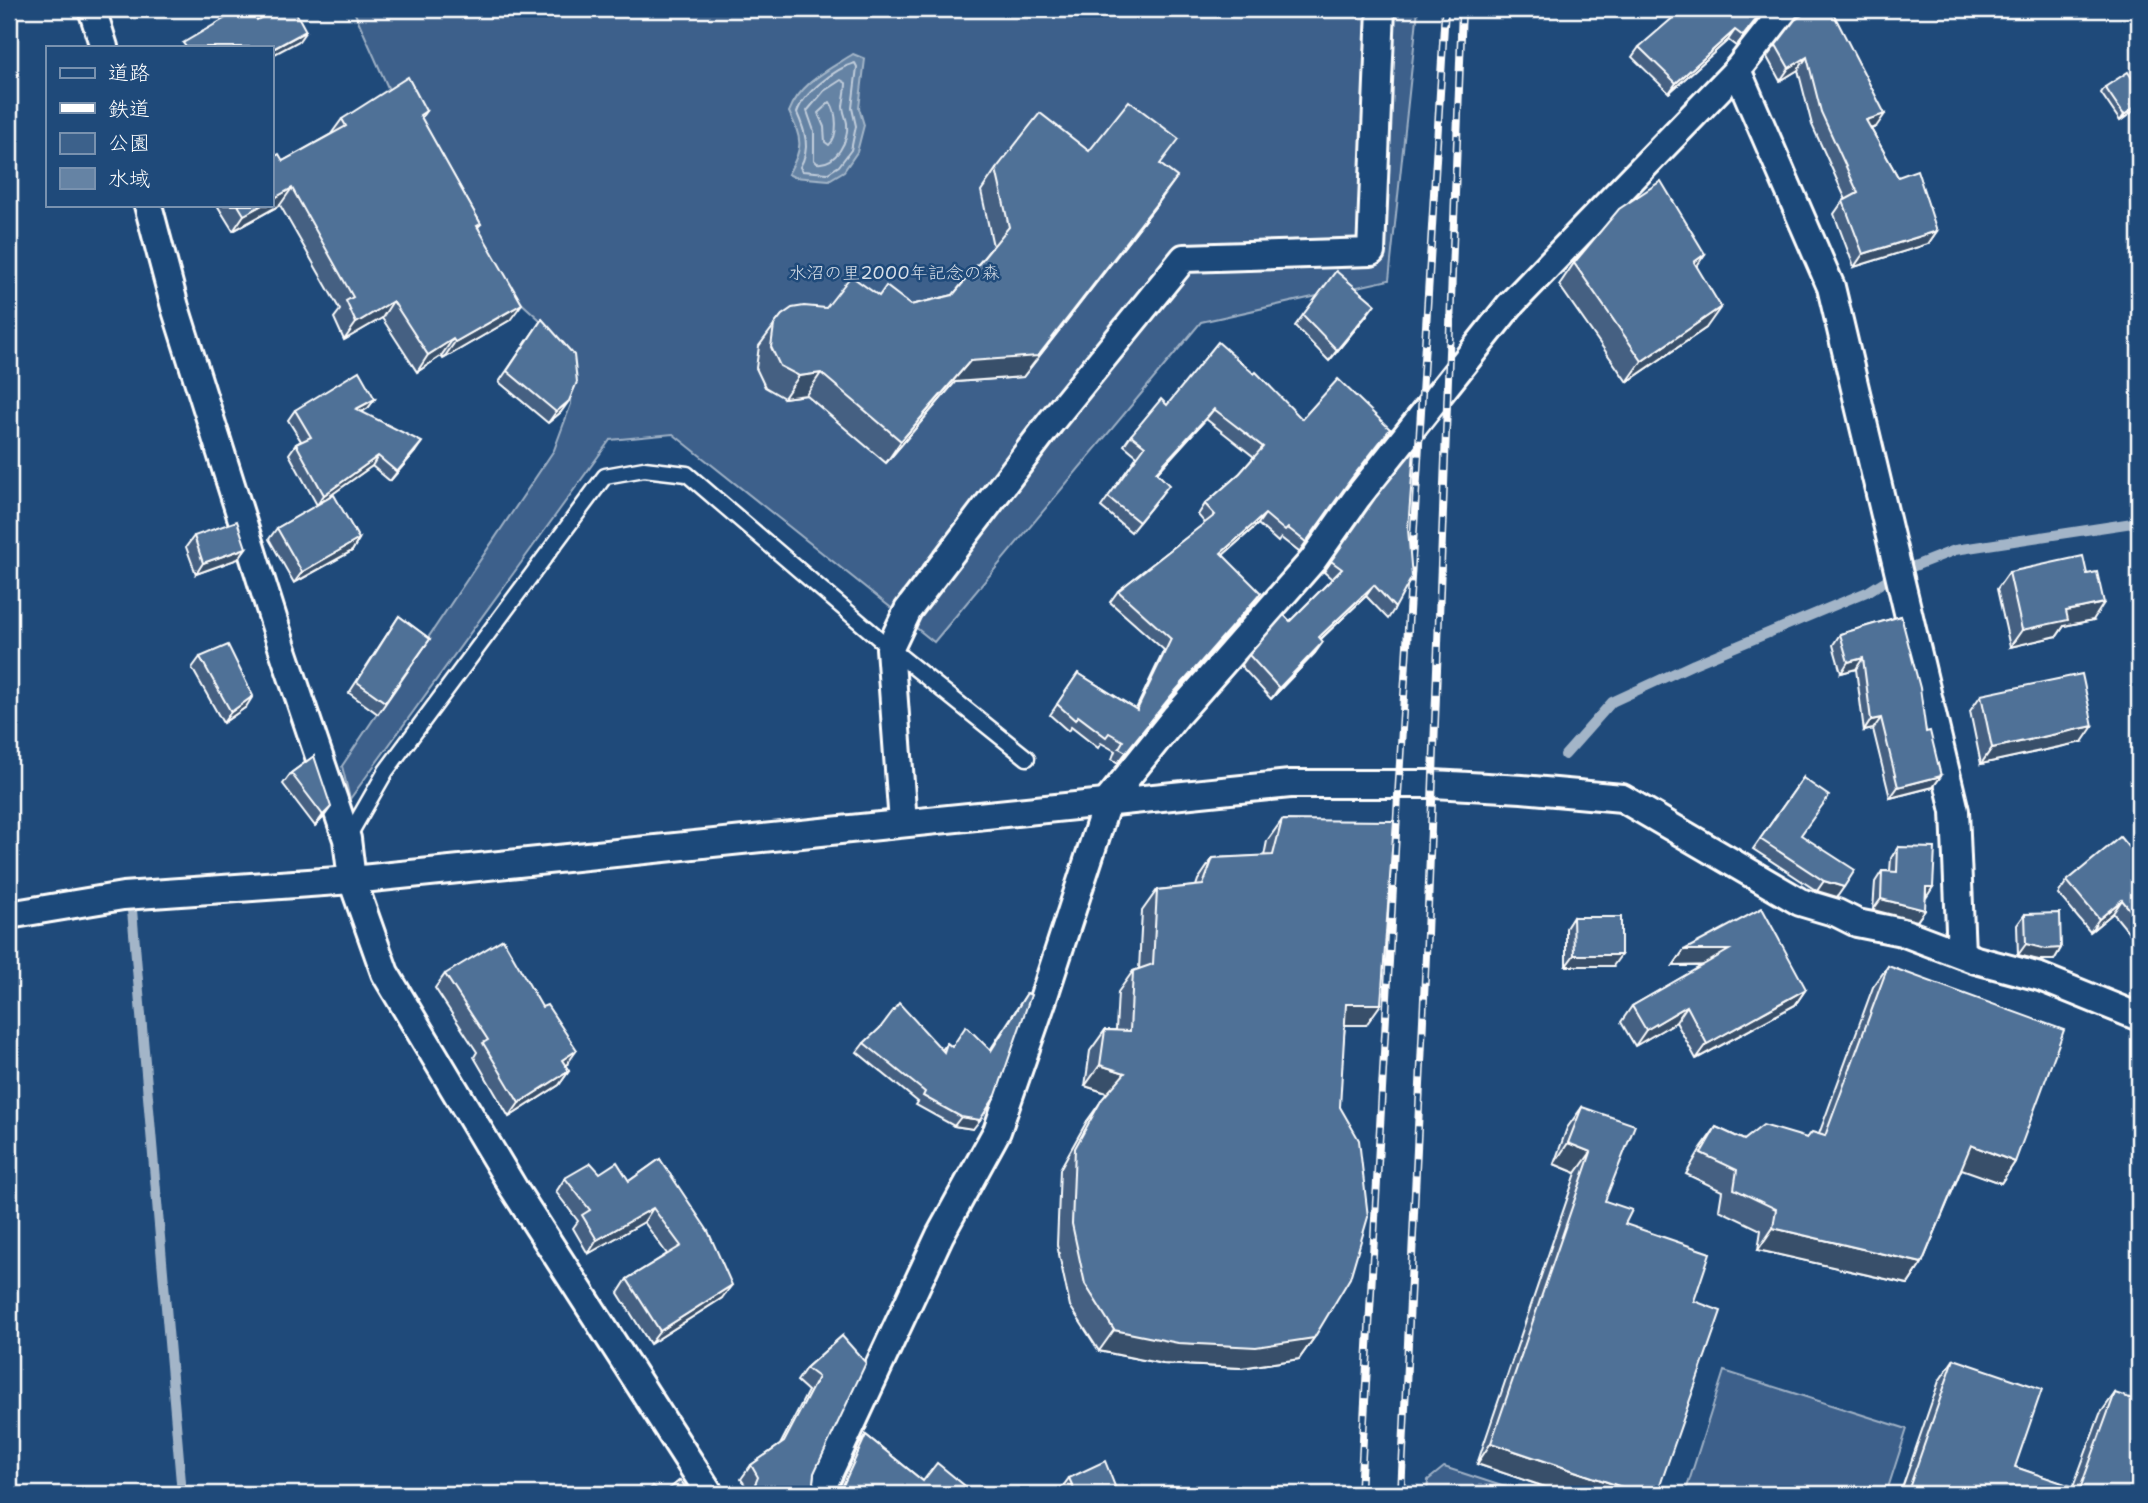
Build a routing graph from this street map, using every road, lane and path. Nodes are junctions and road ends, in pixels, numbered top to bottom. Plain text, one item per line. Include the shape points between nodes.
1 (92, 9) edge
2 (1381, 9) edge
3 (1774, 13) edge
4 (104, 46) edge
5 (1737, 70) junction
6 (148, 206) edge
7 (890, 648) junction
8 (1027, 758) dead end
9 (1107, 802) junction
10 (903, 823) junction
11 (347, 839) junction
12 (352, 880) junction
13 (9, 915) edge
14 (1961, 953) junction
15 (2139, 1017) edge
16 (710, 1494) edge
17 (819, 1494) edge

1 - 4 street
2 - 7 street via 1371,252 1184,258 1050,423 908,610
3 - 5 street
5 - 9 street via 1509,306 1313,560
5 - 14 street via 1831,287 1955,811
6 - 11 street via 216,439
7 - 8 lane
7 - 10 street
7 - 11 lane via 687,474 644,469 605,476 386,771
9 - 10 street
9 - 14 street via 1290,784 1399,783 1622,798 1800,902
9 - 17 street via 997,1131 940,1235
10 - 12 street
11 - 12 street
12 - 13 street via 123,897
12 - 16 street via 385,973 514,1189
14 - 15 street via 2040,977

